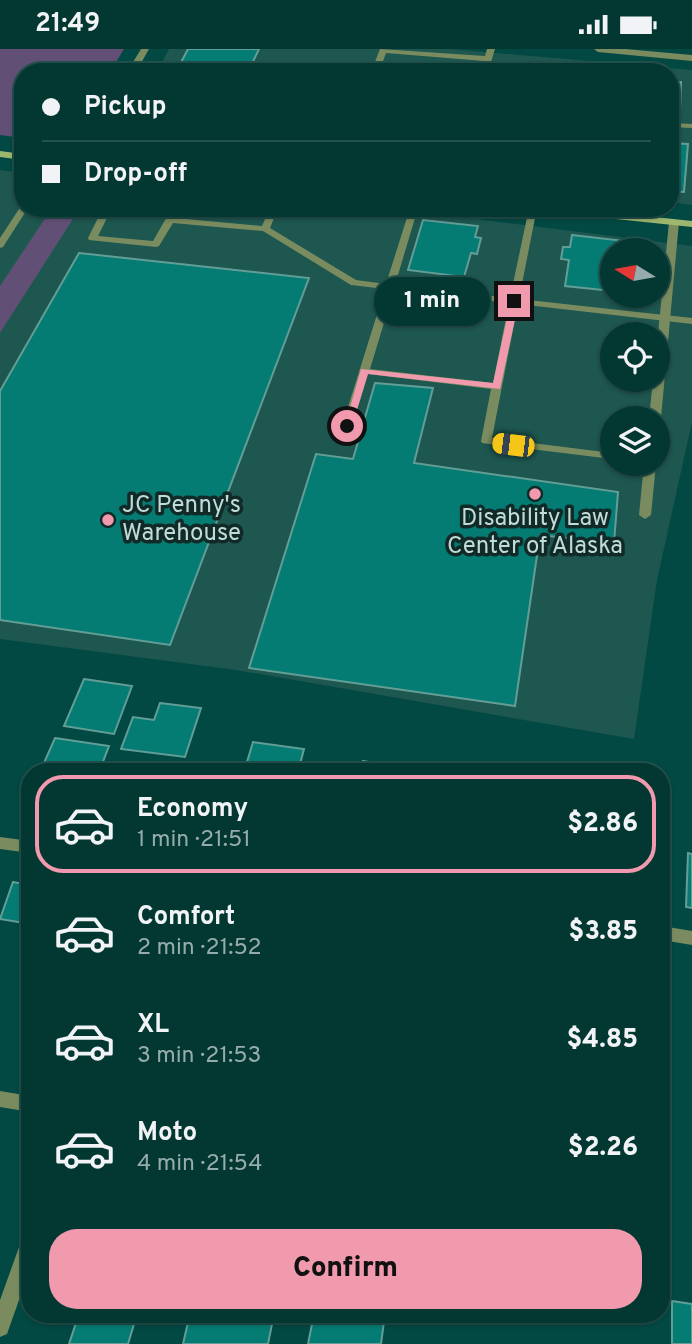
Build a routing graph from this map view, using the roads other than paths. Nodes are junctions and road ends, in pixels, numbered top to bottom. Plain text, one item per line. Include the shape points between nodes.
1 (491, 49) edge
2 (598, 49) edge
3 (383, 50) edge
4 (692, 58) edge
5 (488, 59) junction
6 (487, 63) edge
7 (18, 217) edge
8 (103, 217) edge
9 (172, 217) edge
10 (270, 217) edge
11 (411, 217) edge
12 (531, 217) edge
13 (634, 217) edge
14 (170, 220) junction
15 (674, 222) junction
16 (692, 223) edge
17 (265, 229) junction
18 (0, 245) edge
19 (390, 287) junction
20 (514, 301) junction
21 (665, 317) junction
22 (692, 320) edge
23 (364, 371) junction
24 (497, 387) junction
25 (656, 406) edge
26 (347, 426) dead end
27 (600, 455) edge
28 (649, 476) edge
29 (645, 515) dead end
30 (0, 843) edge
31 (21, 846) edge
32 (670, 934) edge
33 (692, 938) edge
34 (0, 1099) edge
35 (21, 1102) edge
36 (21, 1268) edge
37 (0, 1328) edge

1 - 5 lane
2 - 4 street
3 - 5 lane
5 - 6 lane
7 - 18 lane
8 - 14 lane via 92,238 156,244
9 - 14 lane
10 - 17 lane
11 - 19 lane
12 - 20 lane
13 - 15 main road
14 - 17 lane
15 - 16 main road
15 - 21 street
17 - 19 lane via 354,283
19 - 20 lane
19 - 23 lane
20 - 21 lane
20 - 24 lane
21 - 22 lane
21 - 25 street
23 - 24 lane
23 - 26 lane
24 - 27 lane via 486,441
28 - 29 street
30 - 31 street
32 - 33 street
34 - 35 street
36 - 37 street

